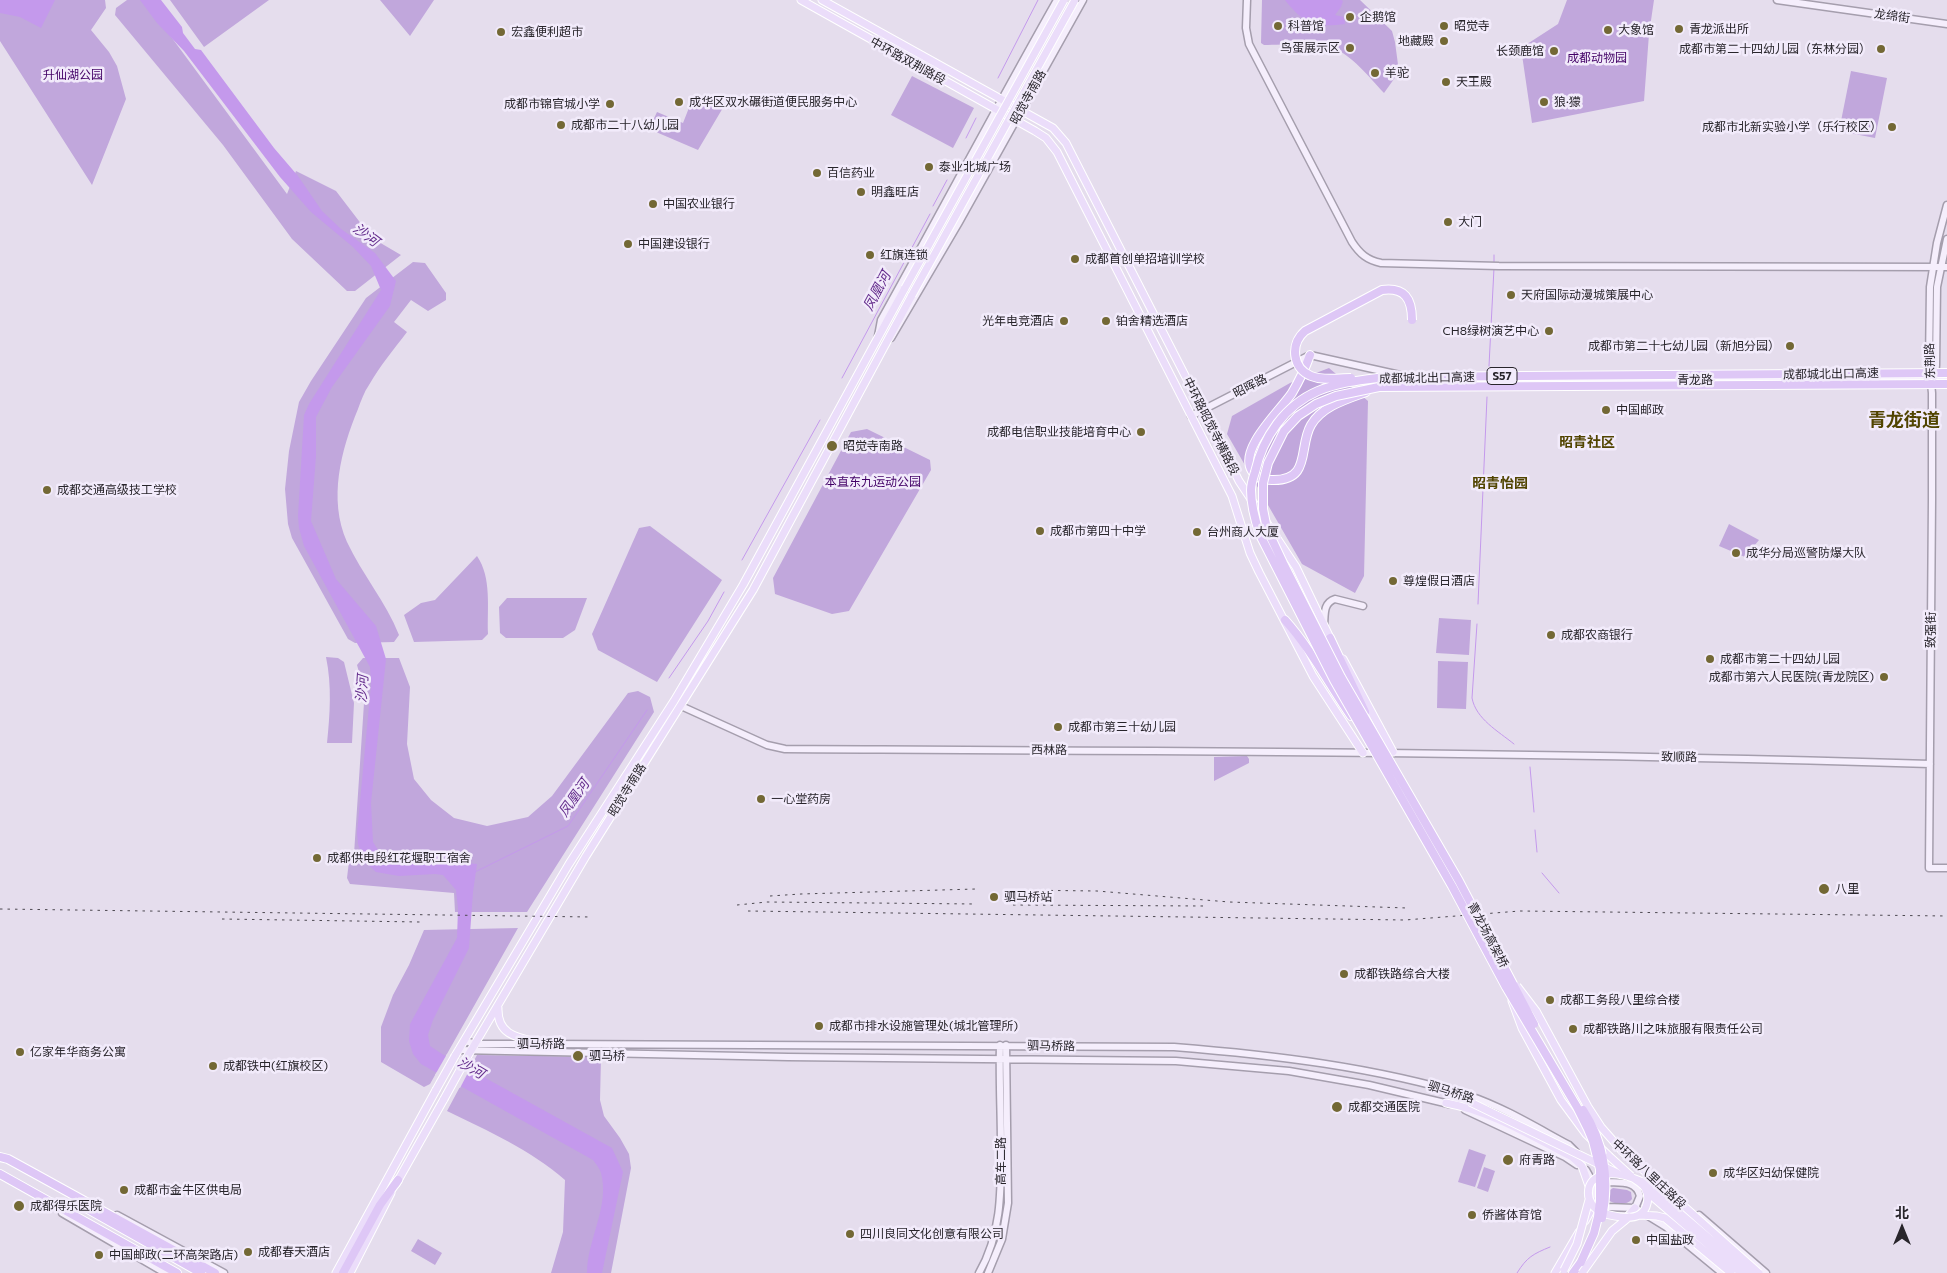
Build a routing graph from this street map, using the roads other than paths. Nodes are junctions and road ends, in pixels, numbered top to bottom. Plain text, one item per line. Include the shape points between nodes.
1 (801, 0) edge
2 (822, 0) edge
3 (1057, 0) edge
4 (1064, 0) edge
5 (1075, 0) edge
6 (1083, 0) edge
7 (1247, 0) edge
8 (1777, 0) edge
9 (1947, 24) edge
10 (1001, 99) junction
11 (995, 109) junction
12 (1021, 110) junction
13 (1016, 120) junction
14 (1947, 205) edge
15 (1947, 239) edge
16 (1932, 266) junction
17 (1944, 267) edge
18 (1412, 320) dead end
19 (876, 345) junction
20 (883, 350) junction
21 (1310, 355) junction
22 (1947, 373) edge
23 (1385, 377) junction
24 (1932, 379) junction
25 (1947, 379) edge
26 (1947, 384) edge
27 (1378, 387) junction
28 (1932, 393) joint
29 (1202, 410) junction
30 (1191, 416) junction
31 (1363, 606) dead end
32 (1303, 612) junction
33 (1285, 620) junction
34 (1324, 625) junction
35 (1330, 638) junction
36 (681, 706) junction
37 (1374, 740) junction
38 (1394, 752) junction
39 (1363, 753) junction
40 (1427, 753) joint
41 (1930, 764) junction
42 (1947, 868) edge
43 (1513, 982) junction
44 (1506, 987) junction
45 (498, 1006) junction
46 (465, 1041) junction
47 (476, 1044) junction
48 (545, 1044) junction
49 (1003, 1045) junction
50 (471, 1051) junction
51 (457, 1053) junction
52 (1004, 1059) junction
53 (1449, 1091) junction
54 (1446, 1103) junction
55 (1469, 1104) junction
56 (0, 1153) edge
57 (0, 1159) edge
58 (0, 1174) edge
59 (1620, 1174) junction
60 (0, 1178) edge
61 (398, 1180) junction
62 (1632, 1181) junction
63 (1593, 1194) junction
64 (1635, 1208) junction
65 (1639, 1215) junction
66 (1629, 1217) junction
67 (1566, 1272) edge
68 (165, 1273) edge
69 (177, 1273) edge
70 (201, 1273) edge
71 (216, 1273) edge
72 (224, 1273) edge
73 (336, 1273) edge
74 (343, 1273) edge
75 (350, 1273) edge
76 (979, 1273) edge
77 (988, 1273) edge
78 (1555, 1273) edge
79 (1582, 1273) edge
80 (1722, 1273) edge
81 (1730, 1273) edge
82 (1741, 1273) edge
83 (1750, 1273) edge
84 (1759, 1273) edge
85 (1766, 1273) edge

1 - 11 main road, 中环路双荆路段
2 - 10 main road, 中环路双荆路段
3 - 10 street, 昭觉寺南路
4 - 19 main road, 昭觉寺南路, bridge
5 - 20 main road, 昭觉寺南路, bridge
6 - 12 street, 昭觉寺南路
7 - 16 street via 1246,28 1250,44 1364,257 1381,263 1499,266
8 - 9 street, 龙绵街
10 - 11 street, 昭觉寺南路
10 - 12 main road, 中环路双荆路段
11 - 13 main road, 中环路双荆路段
11 - 19 street, 昭觉寺南路 via 881,320
12 - 13 street, 昭觉寺南路
12 - 29 main road, 中环路昭觉寺横路段 via 1053,128 1066,142
13 - 20 street, 昭觉寺南路
13 - 30 main road, 中环路昭觉寺横路段 via 1046,138 1057,152
14 - 16 street, 东荆路
15 - 17 street, 东荆路
16 - 17 street
16 - 24 street, 东荆路
17 - 24 street, 东荆路 via 1937,287 1936,365
18 - 23 highway, bridge via 1412,308 1406,295 1391,289 1382,290 1305,331 1296,342 1296,359 1311,376
19 - 46 main road, 昭觉寺南路 via 743,585 674,701 569,864
20 - 36 main road, 昭觉寺南路 via 753,590
21 - 24 street, 青龙路 via 1444,382
21 - 27 highway, bridge via 1291,394 1253,444 1249,461 1256,476 1282,480 1295,474 1309,430 1317,417 1331,406
21 - 29 street, 昭晖路
22 - 23 highway, 成都城北出口高速 / S57, bridge
23 - 32 highway, 成都城北出口高速 / S57, bridge via 1345,382 1299,401 1271,431 1262,447 1251,488 1252,510 1260,535
24 - 25 street, 青龙路
24 - 28 street, 东荆路
26 - 27 highway, 成都城北出口高速 / S57, bridge
27 - 32 highway, 成都城北出口高速 / S57, bridge via 1336,396 1298,416 1284,431 1268,463 1263,483 1267,529
28 - 41 street, 致强街
29 - 30 street, 昭晖路
29 - 34 main road, 中环路昭觉寺横路段 via 1239,481 1296,567
30 - 33 main road, 中环路昭觉寺横路段 via 1232,496 1250,553
31 - 34 street via 1332,600 1326,607
32 - 37 highway, 青龙场高架桥, bridge via 1334,680
33 - 37 highway, bridge via 1304,642 1327,682
33 - 39 main road, 中环路昭觉寺横路段 via 1313,676
34 - 35 main road, 中环路昭觉寺横路段
35 - 37 highway, bridge
35 - 38 main road, 中环路昭觉寺横路段
36 - 39 street, 西林路 via 767,745 785,749
36 - 45 main road, 昭觉寺南路 via 586,856
37 - 43 highway, 青龙场高架桥, bridge via 1459,881
37 - 44 highway, 青龙场高架桥, bridge
38 - 39 street, 西林路
38 - 40 street, 西林路
40 - 41 street, 致顺路
41 - 42 street, 致强街 via 1930,868
43 - 79 highway, 青龙场高架桥, bridge via 1590,1120 1604,1160 1606,1177 1601,1224
43 - 84 main road, 中环路八里庄路段, bridge via 1536,1011 1584,1100 1610,1138
44 - 67 highway, 青龙场高架桥, bridge via 1577,1107 1598,1158 1598,1217 1581,1262
44 - 82 main road, 中环路八里庄路段, bridge via 1522,1028 1561,1100 1582,1129 1664,1208
45 - 47 main road, 昭觉寺南路
45 - 48 main road via 503,1029
46 - 47 street, 驷马桥路
46 - 51 main road, 昭觉寺南路
47 - 48 street, 驷马桥路
47 - 50 main road, 昭觉寺南路
48 - 49 street, 驷马桥路
49 - 52 street, 高车二路
49 - 53 street, 驷马桥路 via 1174,1047 1219,1051 1373,1072
50 - 51 street, 驷马桥路
50 - 52 street, 驷马桥路
50 - 61 main road, 昭觉寺南路, bridge
51 - 73 main road, 昭觉寺南路, bridge
52 - 54 street, 驷马桥路 via 1219,1064 1289,1071
52 - 76 street, 高车二路 via 1000,1204 996,1234
52 - 77 street, 高车二路 via 1008,1203 1002,1240
53 - 55 main road
53 - 63 street, 驷马桥路 via 1472,1097 1569,1144 1580,1157
54 - 55 main road
54 - 63 street, 驷马桥路 via 1571,1161 1578,1166
55 - 59 main road, bridge
55 - 63 main road via 1572,1157 1582,1166
56 - 72 street
57 - 70 highway
57 - 71 highway via 16,1164
58 - 69 highway
59 - 62 main road, bridge
59 - 63 main road, bridge via 1593,1179
60 - 68 street
61 - 74 highway via 380,1205
61 - 75 main road, 昭觉寺南路
62 - 63 street via 1607,1182
62 - 64 street via 1640,1196
62 - 65 main road, bridge via 1646,1188 1648,1197 1645,1209
62 - 83 main road, bridge via 1646,1184
62 - 85 street via 1675,1195
63 - 64 street via 1607,1207
63 - 66 main road, bridge via 1593,1208 1606,1215
63 - 67 main road, bridge
63 - 78 main road
64 - 79 main road
64 - 80 street via 1666,1227
65 - 66 main road, bridge
65 - 81 main road, bridge via 1665,1218
66 - 79 main road, bridge via 1612,1231

